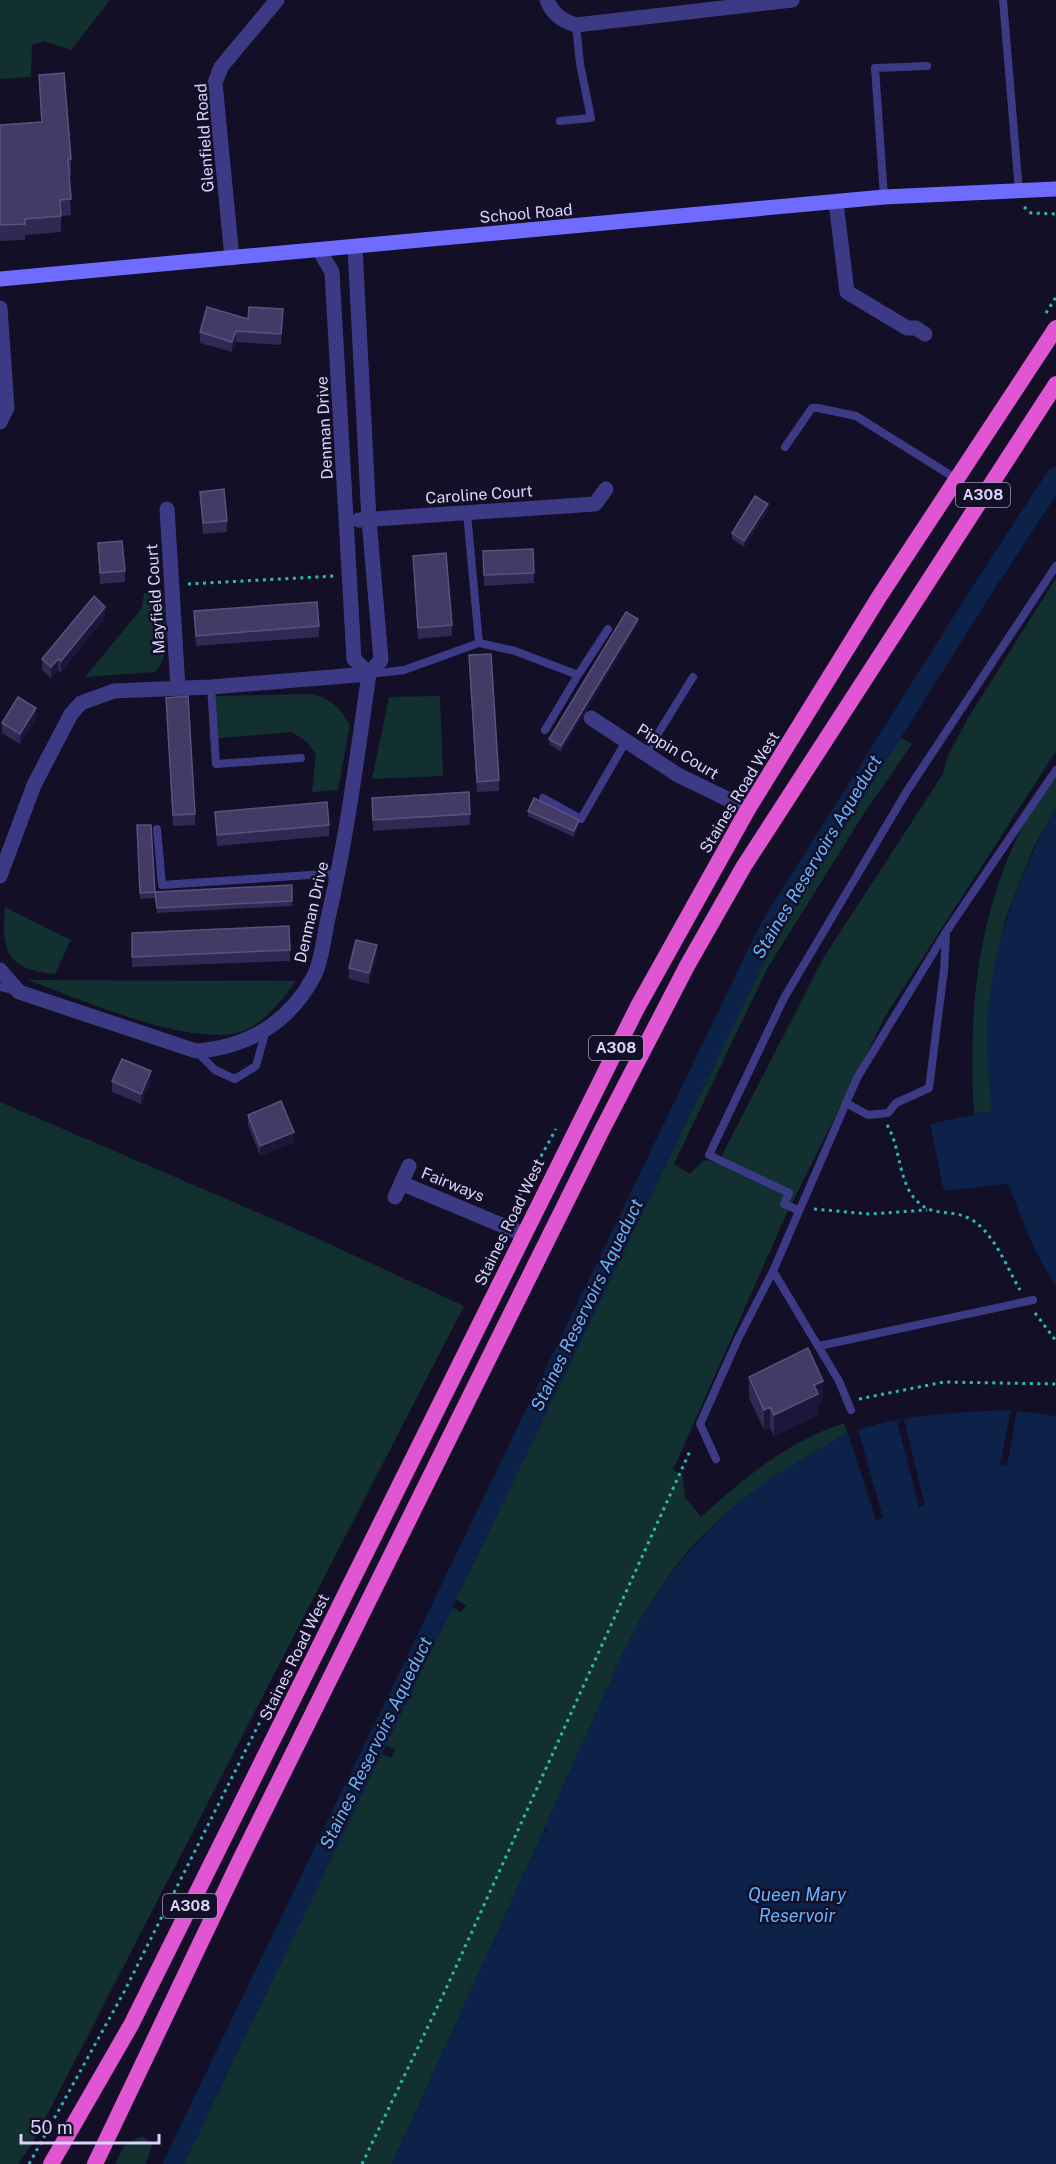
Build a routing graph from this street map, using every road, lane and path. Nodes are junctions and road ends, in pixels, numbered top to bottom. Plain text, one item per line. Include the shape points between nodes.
1 (277, 0) edge
2 (547, 0) edge
3 (792, 0) edge
4 (1003, 0) edge
5 (712, 6) edge
6 (576, 25) junction
7 (927, 66) dead end
8 (560, 121) dead end
9 (1056, 189) edge
10 (1020, 192) junction
11 (884, 197) junction
12 (836, 203) junction
13 (355, 247) junction
14 (319, 250) junction
15 (232, 258) junction
16 (0, 279) edge
17 (0, 308) edge
18 (1056, 327) edge
19 (926, 334) dead end
20 (1056, 384) edge
21 (0, 422) edge
22 (785, 447) dead end
23 (956, 478) junction
24 (606, 489) dead end
25 (167, 509) dead end
26 (467, 513) junction
27 (369, 520) junction
28 (347, 521) junction
29 (1056, 566) edge
30 (350, 575) junction
31 (172, 585) junction
32 (608, 629) dead end
33 (479, 643) junction
34 (369, 674) junction
35 (578, 675) junction
36 (693, 677) dead end
37 (211, 687) junction
38 (178, 688) junction
39 (591, 718) dead end
40 (545, 730) dead end
41 (626, 741) junction
42 (646, 753) junction
43 (301, 758) dead end
44 (1056, 770) edge
45 (543, 798) dead end
46 (748, 809) junction
47 (157, 829) dead end
48 (339, 873) junction
49 (0, 876) edge
50 (946, 932) junction
51 (0, 970) edge
52 (0, 987) edge
53 (19, 992) junction
54 (267, 1029) junction
55 (196, 1051) junction
56 (846, 1103) junction
57 (880, 1114) junction
58 (409, 1166) dead end
59 (800, 1208) junction
60 (929, 1210) junction
61 (523, 1234) junction
62 (773, 1270) junction
63 (1030, 1300) junction
64 (1056, 1341) edge
65 (819, 1347) junction
66 (1056, 1384) edge
67 (849, 1406) joint
68 (690, 1451) dead end
69 (716, 1459) dead end
70 (51, 2164) edge
71 (95, 2164) edge
72 (362, 2164) edge

1 - 15 street, Glenfield Road via 221,67 215,83
2 - 6 street via 562,21
3 - 5 street
4 - 10 lane
5 - 6 street
6 - 8 lane via 591,118
7 - 11 lane via 876,68
9 - 10 main road, School Road
10 - 11 main road, School Road
11 - 12 main road, School Road
12 - 13 main road, School Road
12 - 19 street via 847,292 907,328
13 - 14 main road, School Road
13 - 27 street, Denman Drive
14 - 15 main road, School Road
14 - 28 street, Denman Drive via 332,272
15 - 16 main road, School Road
17 - 21 street via 8,408
18 - 23 highway, Staines Road West / A308
20 - 71 highway, A308 via 744,866 687,966 606,1120 239,1862
22 - 23 lane via 803,418 812,408 818,408 856,416
23 - 46 highway, Staines Road West / A308
24 - 26 street, Caroline Court via 595,504
25 - 31 street, Mayfield Court
26 - 27 street, Caroline Court
26 - 33 lane
27 - 28 street, Caroline Court
27 - 34 street, Denman Drive via 381,660
28 - 30 street, Denman Drive
29 - 59 lane via 907,791 784,999 709,1155 789,1193 784,1204
30 - 31 path
30 - 34 street, Denman Drive via 354,659
31 - 38 street, Mayfield Court
32 - 35 lane
33 - 34 lane via 404,670
33 - 35 lane via 515,651
34 - 37 street
34 - 48 street, Denman Drive
35 - 40 lane
36 - 42 lane
37 - 38 street
37 - 43 lane via 216,764
38 - 49 street via 114,691 81,704 71,714 34,785
39 - 41 street, Pippin Court
41 - 42 street, Pippin Court
41 - 45 lane via 581,819
42 - 46 street, Pippin Court via 695,784
44 - 50 lane
46 - 61 highway, Staines Road West / A308 via 637,1008
47 - 48 lane via 162,885
48 - 54 street, Denman Drive via 314,975 285,1017
50 - 56 lane via 857,1078
50 - 57 lane via 929,1088
51 - 53 street
52 - 53 lane
53 - 55 street, Denman Drive
54 - 55 street, Denman Drive via 221,1050
54 - 55 lane via 256,1066 235,1079 215,1070
56 - 57 lane via 868,1115
56 - 59 lane
57 - 60 path via 892,1132 908,1186 916,1201
58 - 61 street, Fairways via 398,1190
59 - 60 path via 869,1214
59 - 62 lane
60 - 63 path via 966,1217 986,1233
61 - 70 highway, Staines Road West / A308 via 131,2025
62 - 65 lane
62 - 69 lane via 700,1424
63 - 64 path
63 - 65 lane
65 - 67 lane
66 - 67 path via 944,1382
68 - 72 path via 445,1991

